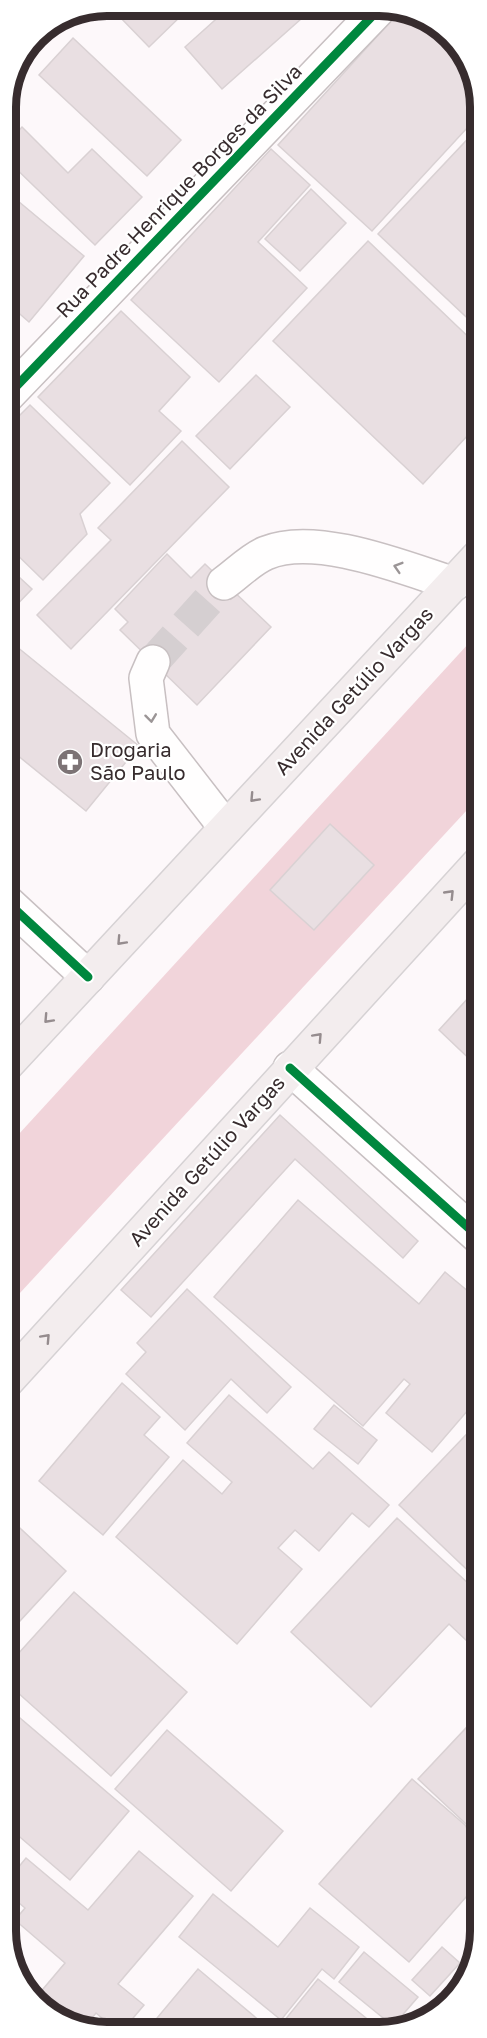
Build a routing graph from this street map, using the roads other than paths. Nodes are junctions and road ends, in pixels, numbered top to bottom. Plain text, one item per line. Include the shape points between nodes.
1 (372, 16) edge
2 (17, 386) edge
3 (470, 566) edge
4 (224, 583) tunnel mouth
5 (454, 584) junction
6 (153, 662) tunnel mouth
7 (226, 828) junction
8 (470, 873) edge
9 (17, 912) edge
10 (88, 976) junction
11 (16, 1054) edge
12 (290, 1068) junction
13 (470, 1229) edge
14 (16, 1371) edge

1 - 2 street, Rua Padre Henrique Borges da Silva
3 - 5 main road, Avenida Getúlio Vargas
5 -> 4 street via 349,552 304,546 266,553
5 -> 7 main road, Avenida Getúlio Vargas
6 -> 7 street via 146,678 153,734
7 -> 10 main road, Avenida Getúlio Vargas
12 -> 8 main road, Avenida Getúlio Vargas
9 - 10 street
10 -> 11 main road, Avenida Getúlio Vargas
12 - 13 street
14 -> 12 main road, Avenida Getúlio Vargas

